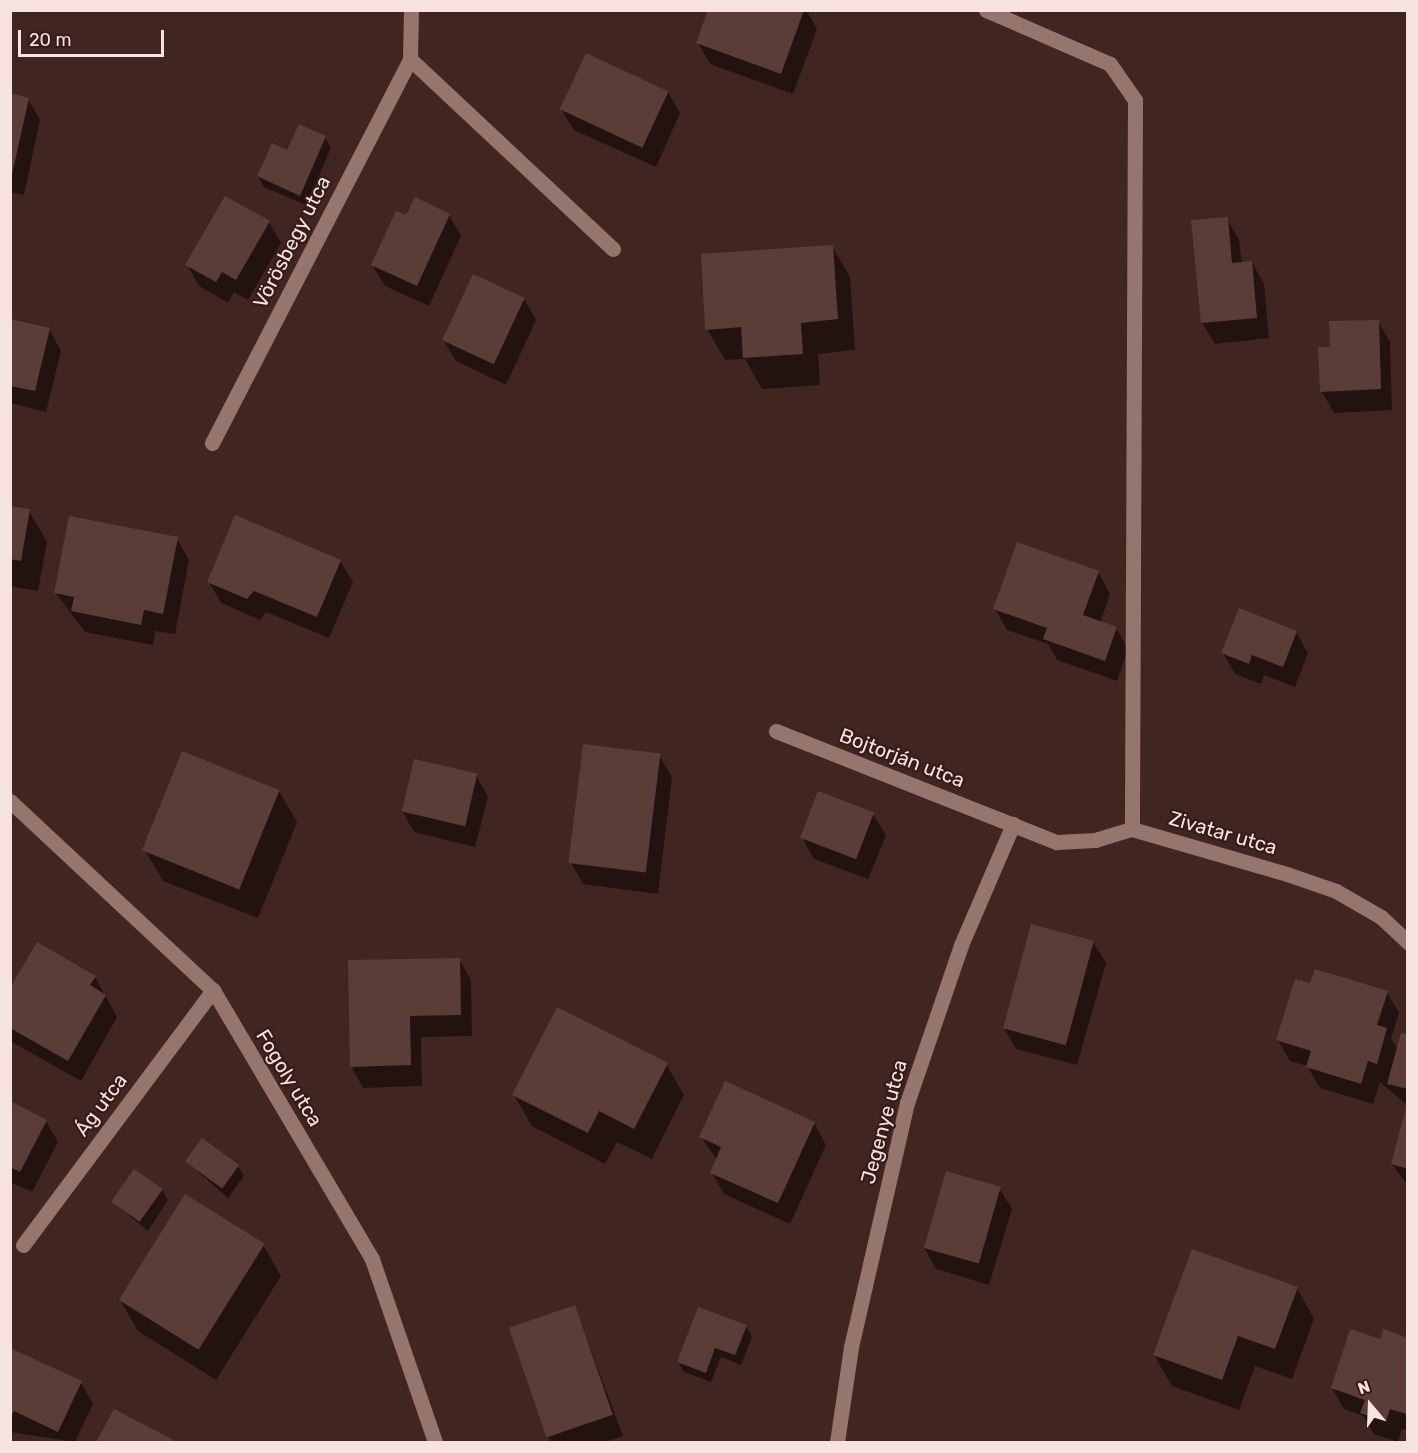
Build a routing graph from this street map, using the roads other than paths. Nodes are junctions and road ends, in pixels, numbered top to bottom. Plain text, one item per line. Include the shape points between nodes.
1 (411, 10) edge
2 (986, 10) edge
3 (410, 59) junction
4 (613, 249) dead end
5 (212, 443) dead end
6 (776, 731) dead end
7 (10, 801) edge
8 (1013, 824) junction
9 (1132, 829) junction
10 (1407, 942) edge
11 (213, 990) junction
12 (23, 1245) dead end
13 (435, 1443) edge
14 (837, 1443) edge

1 - 3 street, Vörösbegy utca
2 - 9 street via 1110,64 1135,100
3 - 4 street
3 - 5 street, Vörösbegy utca
6 - 8 street, Bojtorján utca
7 - 11 street, Fogoly utca
8 - 9 street via 1057,842 1095,840
8 - 14 street, Jegenye utca via 961,945 907,1102 851,1347
9 - 10 street, Zivatar utca via 1336,891 1381,917
11 - 12 street, Ág utca
11 - 13 street, Fogoly utca via 372,1259

